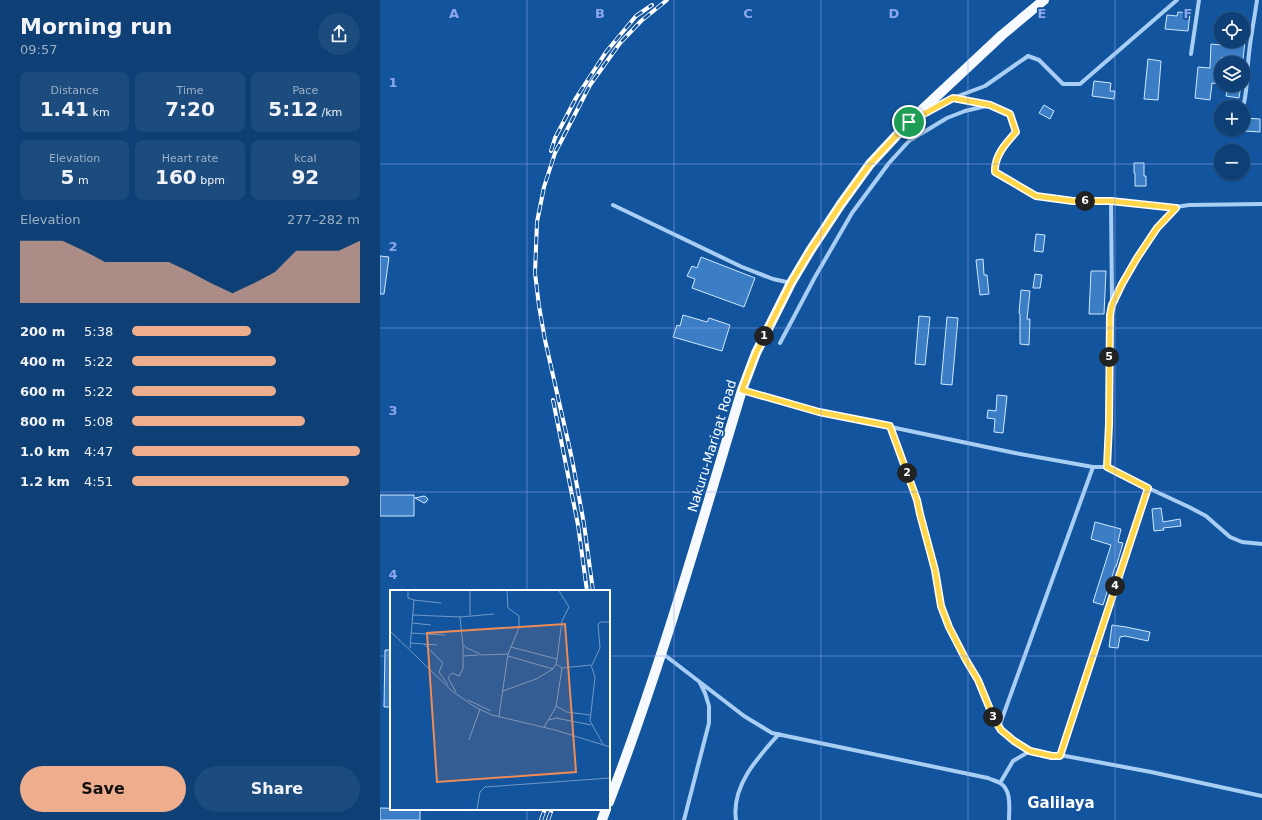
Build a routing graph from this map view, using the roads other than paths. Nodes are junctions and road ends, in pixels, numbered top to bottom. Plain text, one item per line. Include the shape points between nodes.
1 (1044, 0) edge
2 (1176, 0) edge
3 (1199, 0) edge
4 (1258, 0) edge
5 (1191, 54) dead end
6 (953, 98) junction
7 (1245, 100) edge
8 (990, 105) junction
9 (909, 122) junction
10 (1111, 201) junction
11 (1262, 204) edge
12 (613, 205) dead end
13 (1176, 208) junction
14 (791, 283) junction
15 (1112, 305) junction
16 (780, 343) dead end
17 (742, 390) junction
18 (890, 426) junction
19 (1093, 467) junction
20 (1107, 467) junction
21 (1148, 488) junction
22 (1262, 544) edge
23 (662, 653) junction
24 (700, 682) junction
25 (999, 727) junction
26 (779, 734) junction
27 (1030, 751) junction
28 (1060, 756) junction
29 (1000, 783) junction
30 (1262, 796) edge
31 (610, 799) edge
32 (606, 810) edge
33 (602, 820) edge
34 (684, 820) edge
35 (736, 820) edge
36 (1009, 820) edge

1 - 9 main road, Nakuru-Marigat Road via 1002,35
2 - 6 street via 1080,84 1063,84 1039,60 1028,56 985,86
3 - 5 street
4 - 7 street
6 - 8 street
6 - 9 street
8 - 10 street via 1010,114 1016,132 1004,145 995,164 995,172 1036,196 1073,201
8 - 16 street via 965,110 947,118 904,146 852,213
9 - 14 main road, Nakuru-Marigat Road via 870,164 841,204
10 - 13 street
10 - 15 street
11 - 13 street via 1189,205
12 - 14 street via 742,267 772,279
13 - 15 street via 1157,228
14 - 17 main road, Nakuru-Marigat Road via 756,353
15 - 20 street
17 - 18 street via 819,412
17 - 23 main road, Nakuru-Marigat Road
18 - 19 street
18 - 25 street via 917,500 935,570 941,606
19 - 20 street
19 - 25 street
20 - 21 street
21 - 22 street via 1206,516 1230,537 1242,542
21 - 28 street
23 - 24 street
23 - 31 main road, Nakuru-Marigat Road
24 - 26 street via 744,716 772,733
24 - 34 street via 709,706 709,723
25 - 27 street
26 - 29 street via 988,778
26 - 35 street via 745,777 738,792
27 - 28 street
27 - 29 street via 1014,761
28 - 30 street
29 - 36 street via 1007,789
32 - 33 main road

